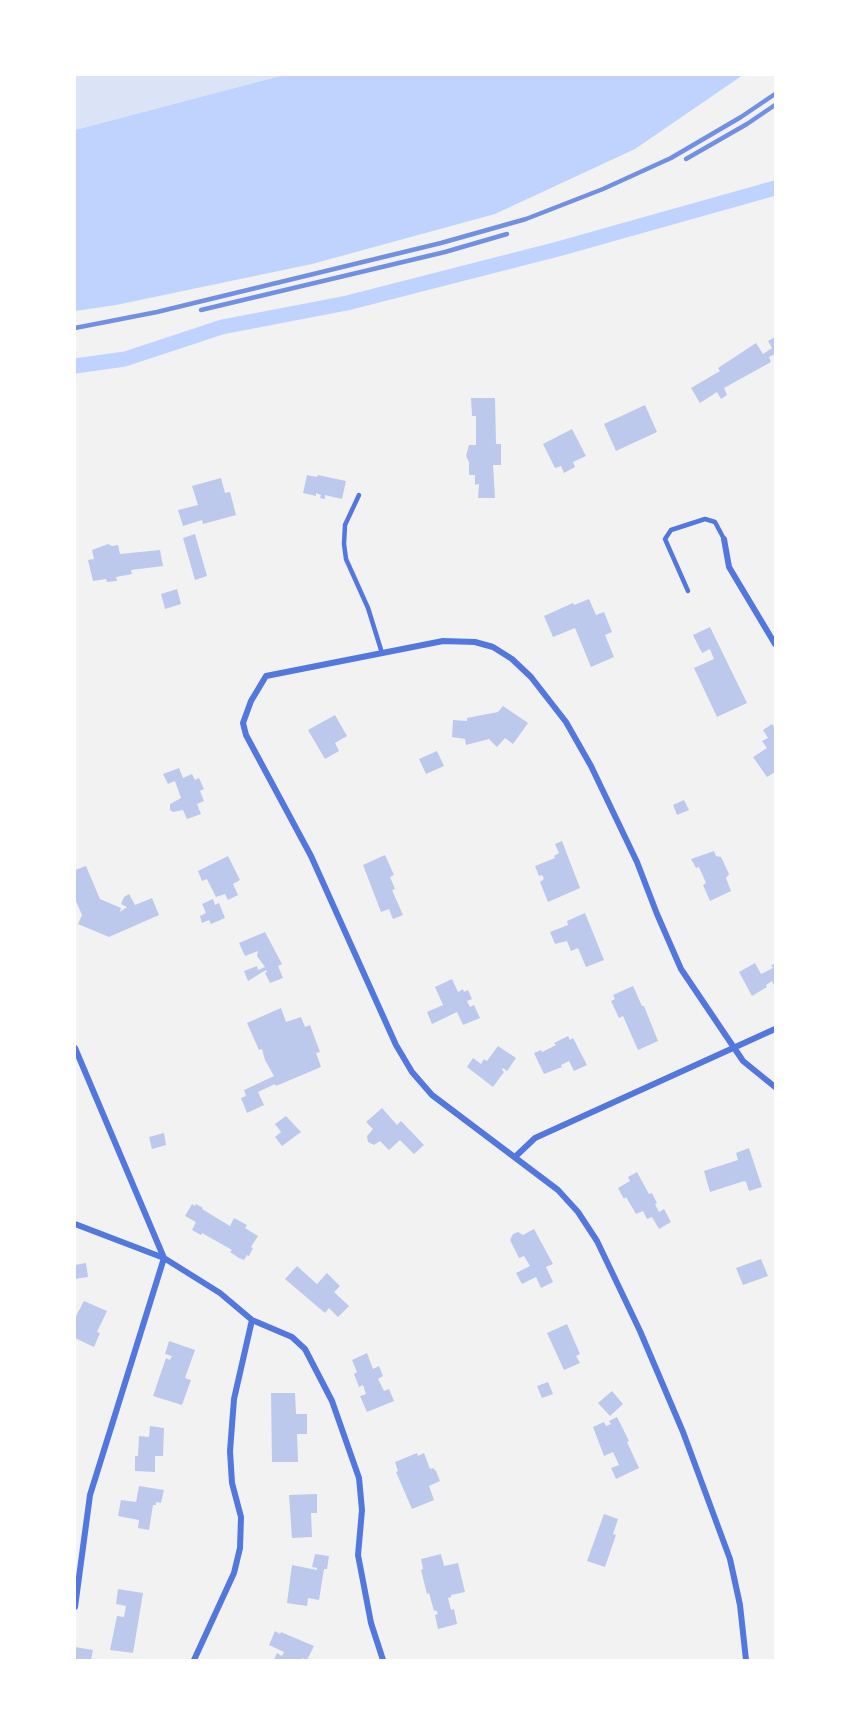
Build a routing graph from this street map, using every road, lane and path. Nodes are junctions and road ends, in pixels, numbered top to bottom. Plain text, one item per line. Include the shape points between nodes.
1 (359, 495) dead end
2 (724, 539) joint
3 (688, 591) dead end
4 (775, 644) edge
5 (382, 653) junction
6 (775, 1029) edge
7 (75, 1048) edge
8 (733, 1048) junction
9 (775, 1087) edge
10 (515, 1157) junction
11 (75, 1224) edge
12 (164, 1258) junction
13 (252, 1320) junction
14 (75, 1607) edge
15 (194, 1660) edge
16 (383, 1660) edge
17 (746, 1660) edge

1 - 5 lane via 345,525 346,560 368,608
2 - 3 lane via 715,522 705,519 670,530 665,539
2 - 4 street via 729,567
5 - 8 street via 443,641 474,642 512,658 531,676 566,722 591,766 638,862 681,969
5 - 10 street via 266,676 243,723 246,735 312,856 396,1045 412,1072 432,1095
6 - 8 street
7 - 12 street
8 - 9 street via 742,1061
8 - 10 street via 535,1138
10 - 17 street via 558,1190 578,1212 597,1240 640,1331 730,1559
11 - 12 street
12 - 13 street via 220,1293
12 - 14 street via 90,1494
13 - 15 street via 234,1399 230,1451 232,1483 241,1517 240,1548 234,1573
13 - 16 street via 292,1336 305,1349 332,1401 359,1478 363,1510 358,1555 371,1623

